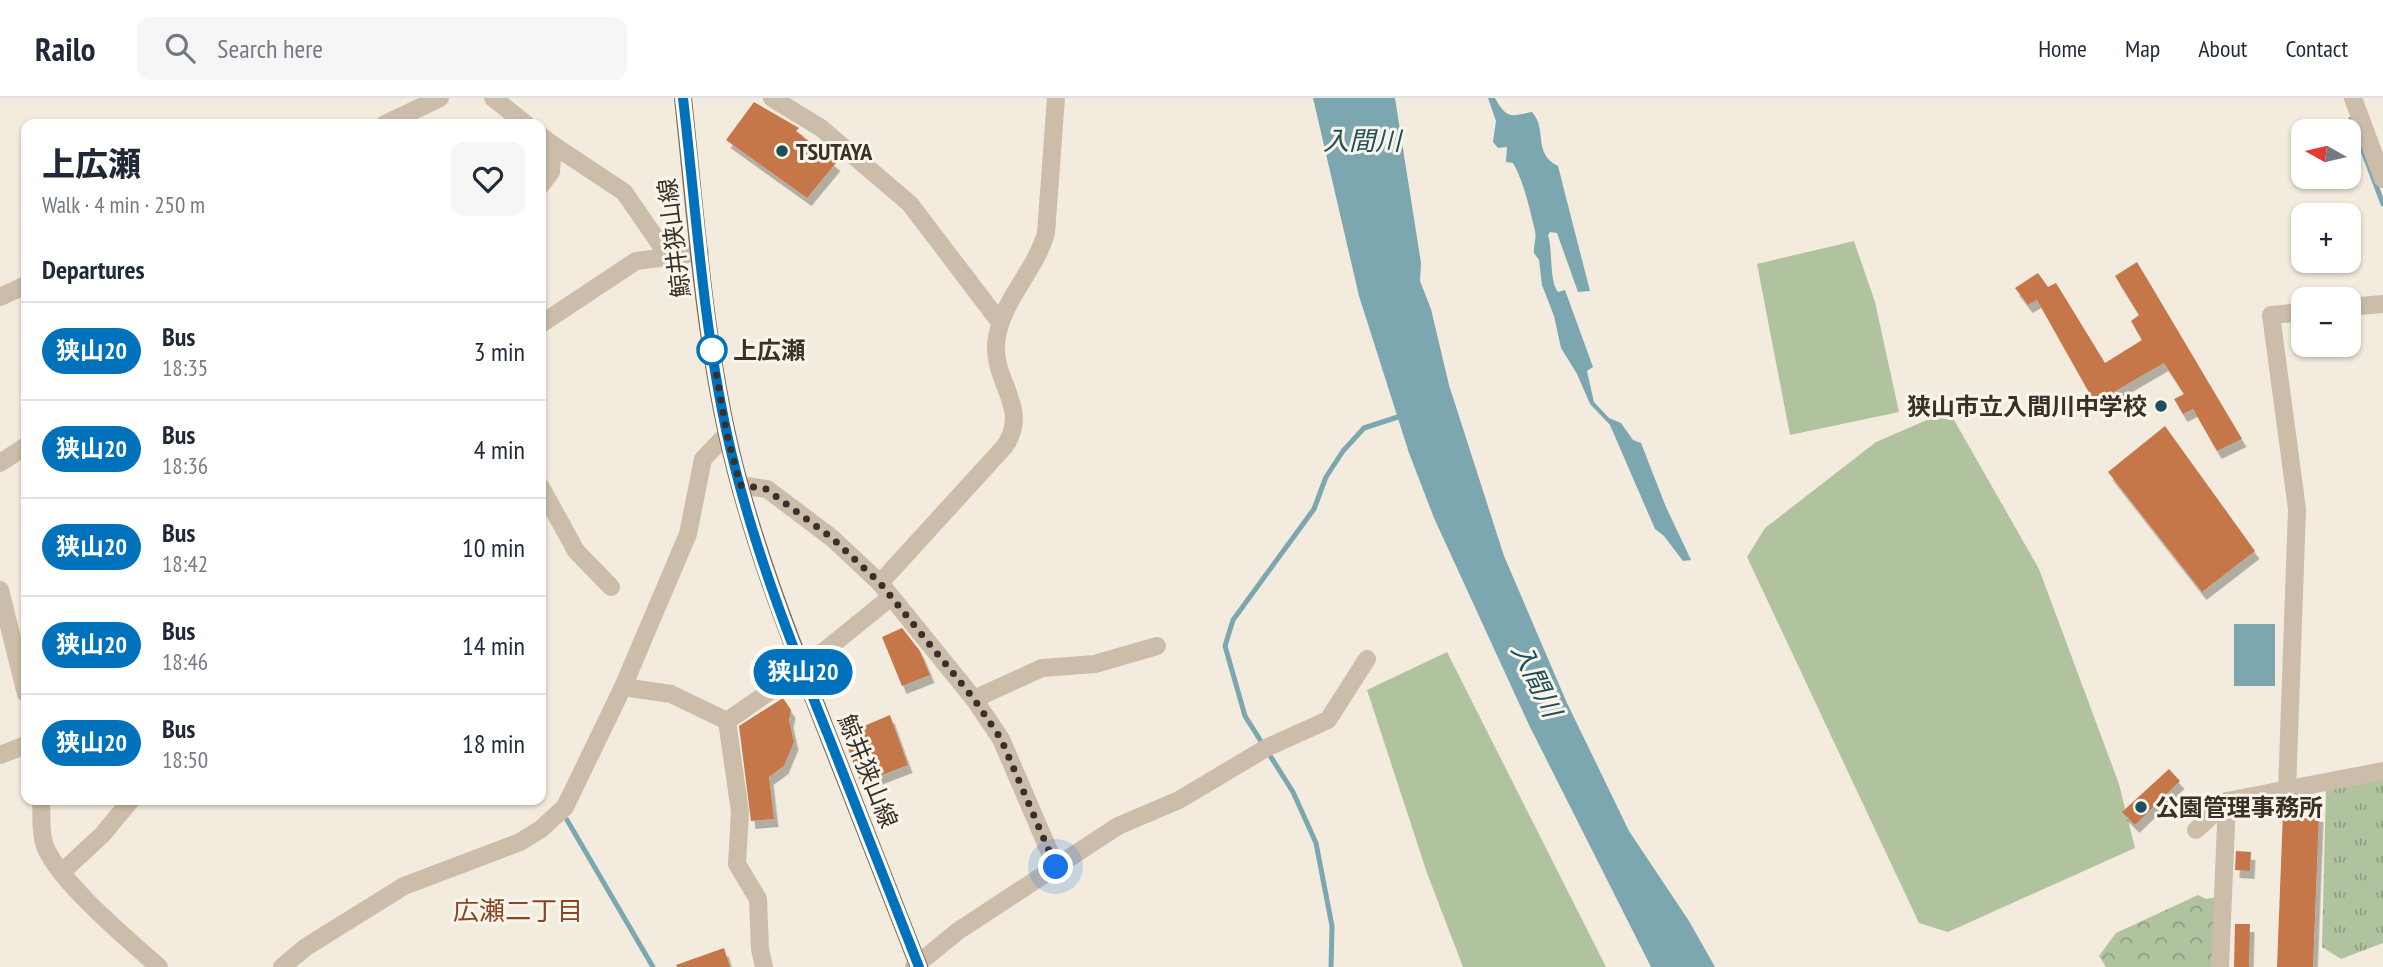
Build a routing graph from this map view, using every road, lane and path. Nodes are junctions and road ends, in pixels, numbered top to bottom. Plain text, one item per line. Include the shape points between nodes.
1 (440, 98) edge
2 (493, 98) edge
3 (683, 98) edge
4 (772, 98) edge
5 (1056, 98) edge
6 (2353, 98) edge
7 (396, 119) edge
8 (520, 119) edge
9 (547, 140) edge
10 (546, 179) edge
11 (2383, 179) edge
12 (700, 252) junction
13 (675, 256) junction
14 (21, 287) edge
15 (0, 297) edge
16 (2383, 304) edge
17 (2361, 306) edge
18 (2291, 313) edge
19 (546, 321) edge
20 (999, 321) junction
21 (727, 434) junction
22 (21, 449) edge
23 (0, 463) edge
24 (740, 485) junction
25 (546, 495) edge
26 (611, 587) dead end
27 (0, 590) edge
28 (886, 590) junction
29 (1157, 646) dead end
30 (1367, 659) dead end
31 (802, 669) junction
32 (21, 674) edge
33 (623, 687) junction
34 (974, 699) junction
35 (727, 721) junction
36 (21, 747) edge
37 (0, 755) edge
38 (2383, 771) edge
39 (2287, 790) junction
40 (2227, 801) junction
41 (41, 805) edge
42 (127, 805) edge
43 (2196, 830) dead end
44 (1056, 867) junction
45 (62, 872) junction
46 (917, 966) edge
47 (159, 967) edge
48 (282, 967) edge
49 (764, 967) edge
50 (2220, 967) edge

1 - 7 street
2 - 8 street
3 - 12 main road, 鯨井狭山線
4 - 20 street via 821,128 910,204
5 - 20 street via 1046,233 1041,250
6 - 11 street
9 - 10 street via 551,172
9 - 13 street via 624,192 662,247
12 - 13 street
12 - 21 main road, 鯨井狭山線
13 - 19 street via 636,261
14 - 15 street
16 - 17 street
18 - 39 street via 2271,315 2297,509
20 - 28 street via 996,348 1016,430
21 - 24 main road, 鯨井狭山線
21 - 33 street via 703,459 688,534
22 - 23 street
24 - 28 street via 766,489 832,538
24 - 31 main road, 鯨井狭山線
25 - 26 street via 576,551
27 - 32 street
28 - 31 street
28 - 34 street
29 - 34 street via 1094,664 1042,668
30 - 44 street via 1328,720 1179,800 1118,826
31 - 35 street
31 - 46 main road, 鯨井狭山線
33 - 35 street via 671,694
33 - 48 street via 565,807 541,830 404,886 352,916
34 - 44 street via 1001,739
35 - 49 street via 740,812 737,864 758,899
36 - 37 street
38 - 39 street
39 - 40 street
40 - 43 street
40 - 50 street
41 - 45 street via 44,844
42 - 45 street
44 - 46 street via 958,931
45 - 47 street

